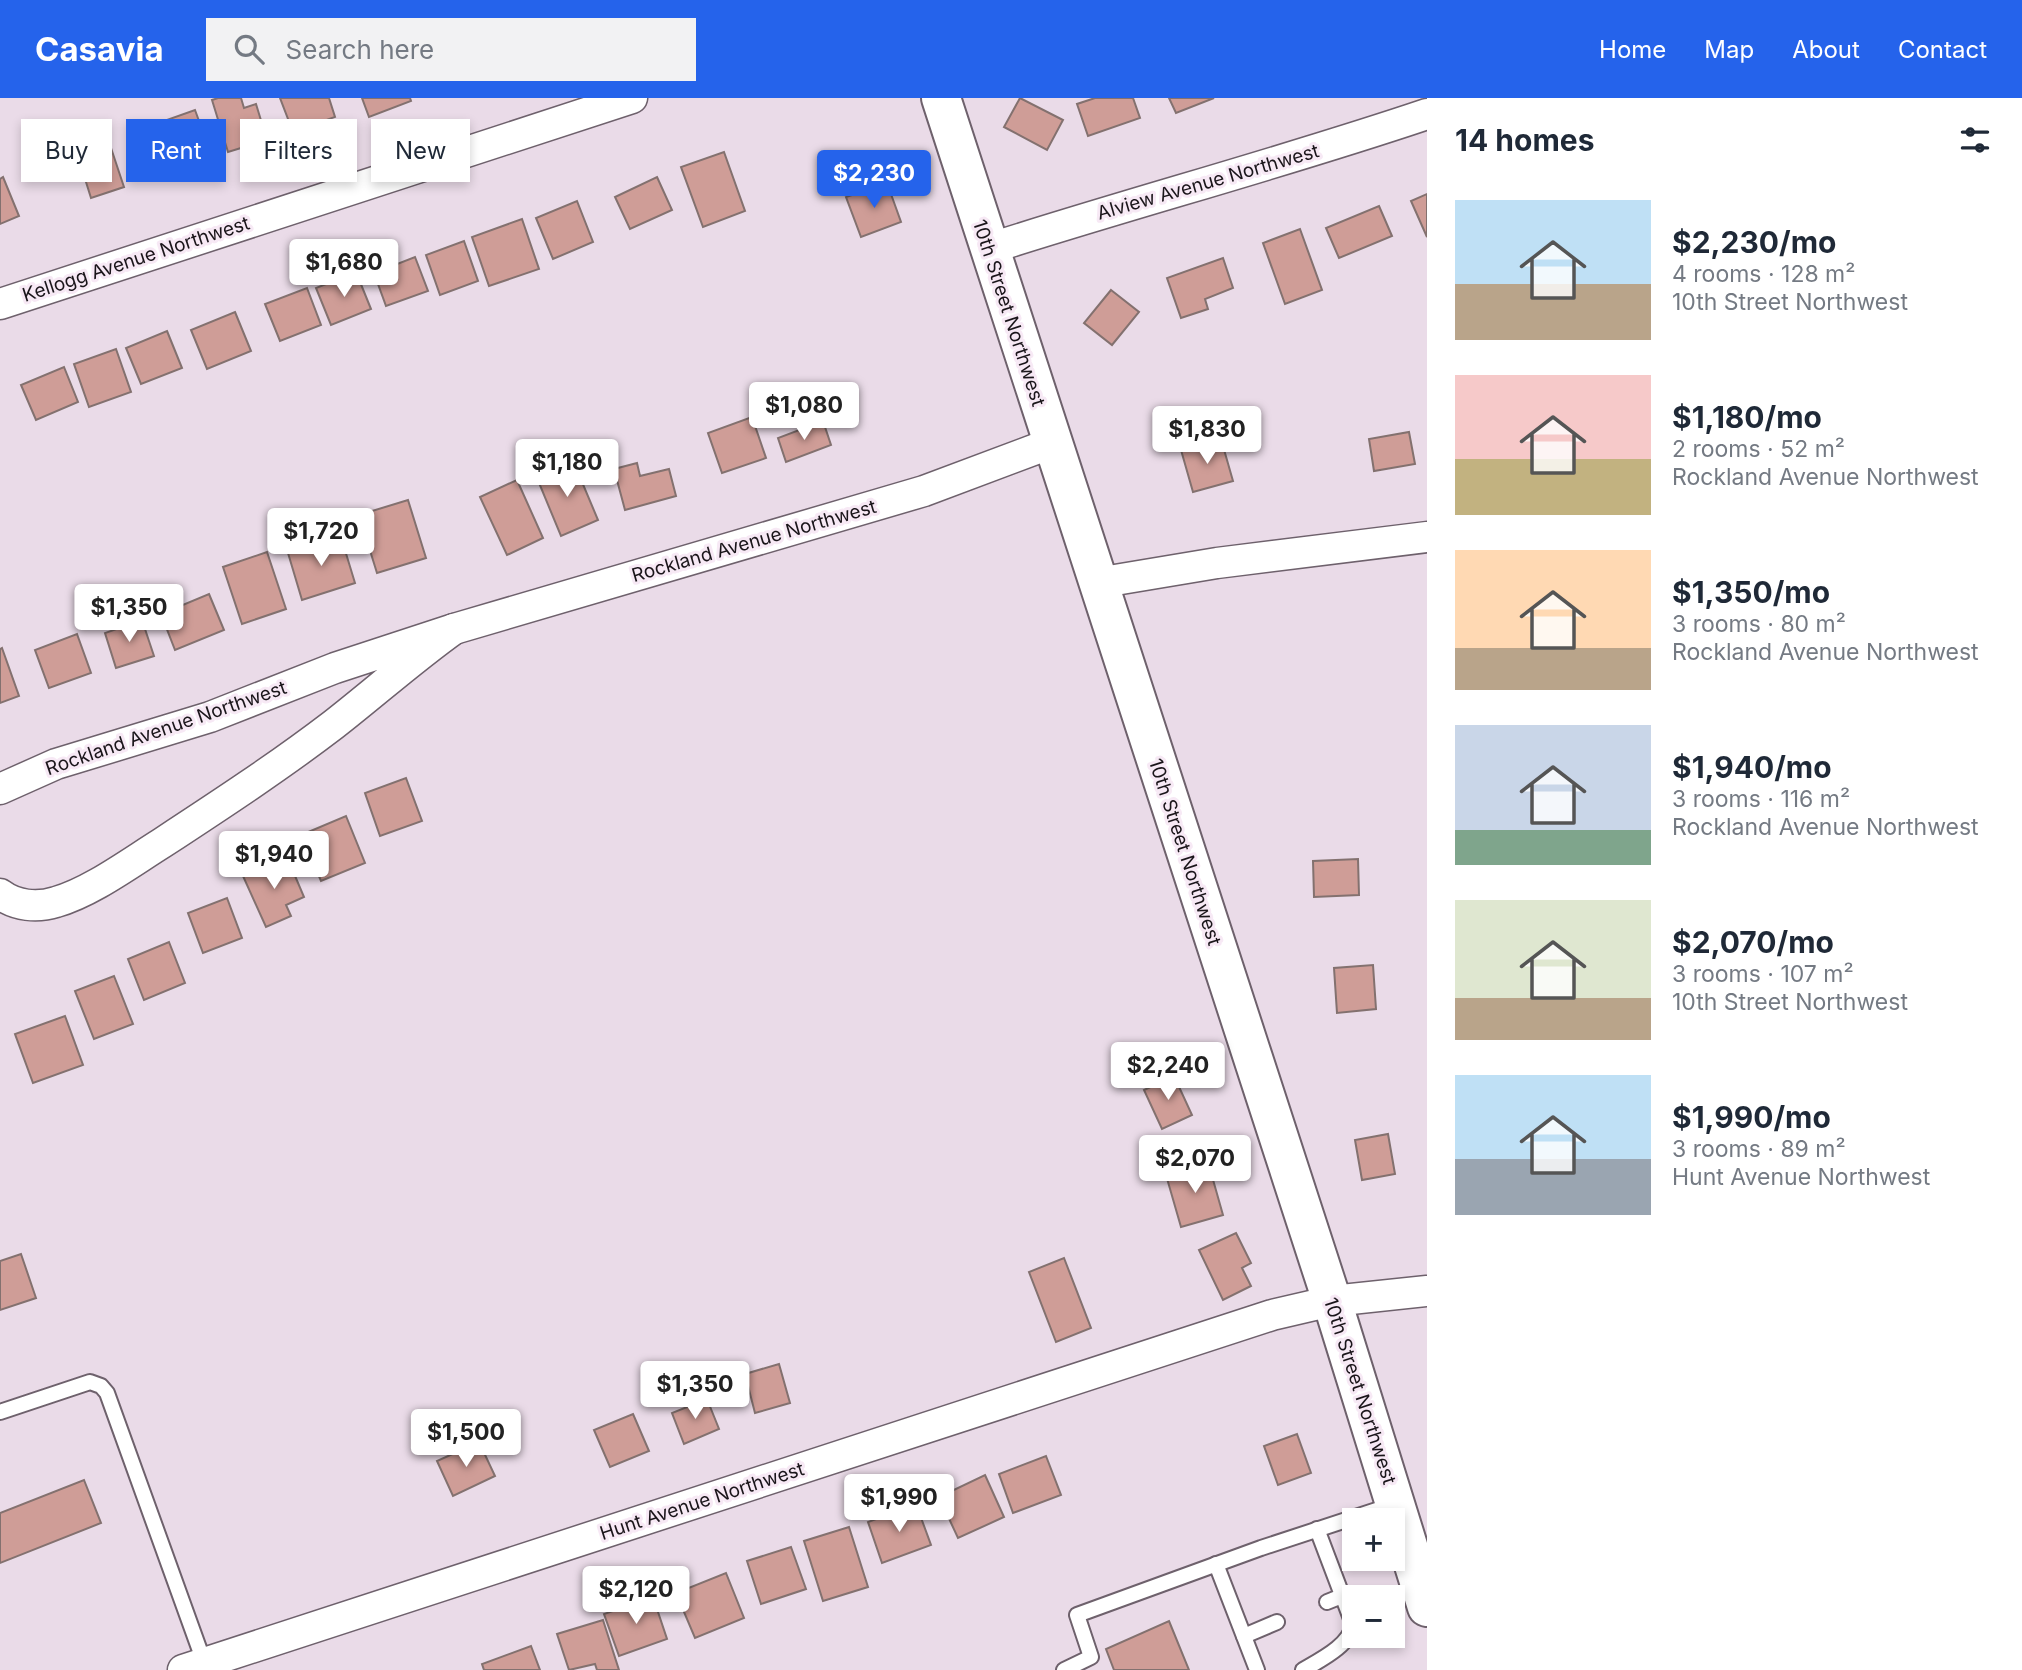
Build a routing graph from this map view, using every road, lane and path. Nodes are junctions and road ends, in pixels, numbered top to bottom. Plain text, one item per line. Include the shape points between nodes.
1 (632, 98) edge
2 (941, 98) edge
3 (1427, 114) edge
4 (988, 249) junction
5 (0, 304) edge
6 (1052, 443) junction
7 (1427, 537) edge
8 (1097, 583) junction
9 (454, 629) junction
10 (0, 789) edge
11 (0, 894) edge
12 (1427, 1291) edge
13 (1332, 1301) junction
14 (0, 1412) edge
15 (1396, 1503) junction
16 (1317, 1529) junction
17 (1216, 1564) junction
18 (1342, 1596) joint
19 (1327, 1602) dead end
20 (1427, 1607) edge
21 (1277, 1622) dead end
22 (1244, 1636) junction
23 (1342, 1642) edge
24 (194, 1666) edge
25 (1064, 1670) edge
26 (1257, 1670) edge
27 (1303, 1670) edge

1 - 5 street, Kellogg Avenue Northwest
2 - 4 main road, 10th Street Northwest
3 - 4 street, Alview Avenue Northwest
4 - 6 main road, 10th Street Northwest
6 - 8 main road, 10th Street Northwest
6 - 9 street, Rockland Avenue Northwest via 924,491
7 - 8 street
8 - 13 main road, 10th Street Northwest
9 - 10 street, Rockland Avenue Northwest via 335,668 209,717 56,764
9 - 11 street, Rockland Avenue Northwest via 332,725 130,863 53,903 28,905
12 - 13 street, Hunt Avenue Northwest
13 - 15 main road, 10th Street Northwest
13 - 24 street, Hunt Avenue Northwest via 1272,1315
14 - 24 lane via 90,1382 107,1393
15 - 16 lane
15 - 20 main road, 10th Street Northwest
16 - 17 lane
16 - 18 lane
17 - 22 lane
17 - 25 lane via 1077,1615 1091,1657
18 - 19 lane
21 - 22 lane
22 - 26 lane
23 - 27 lane

